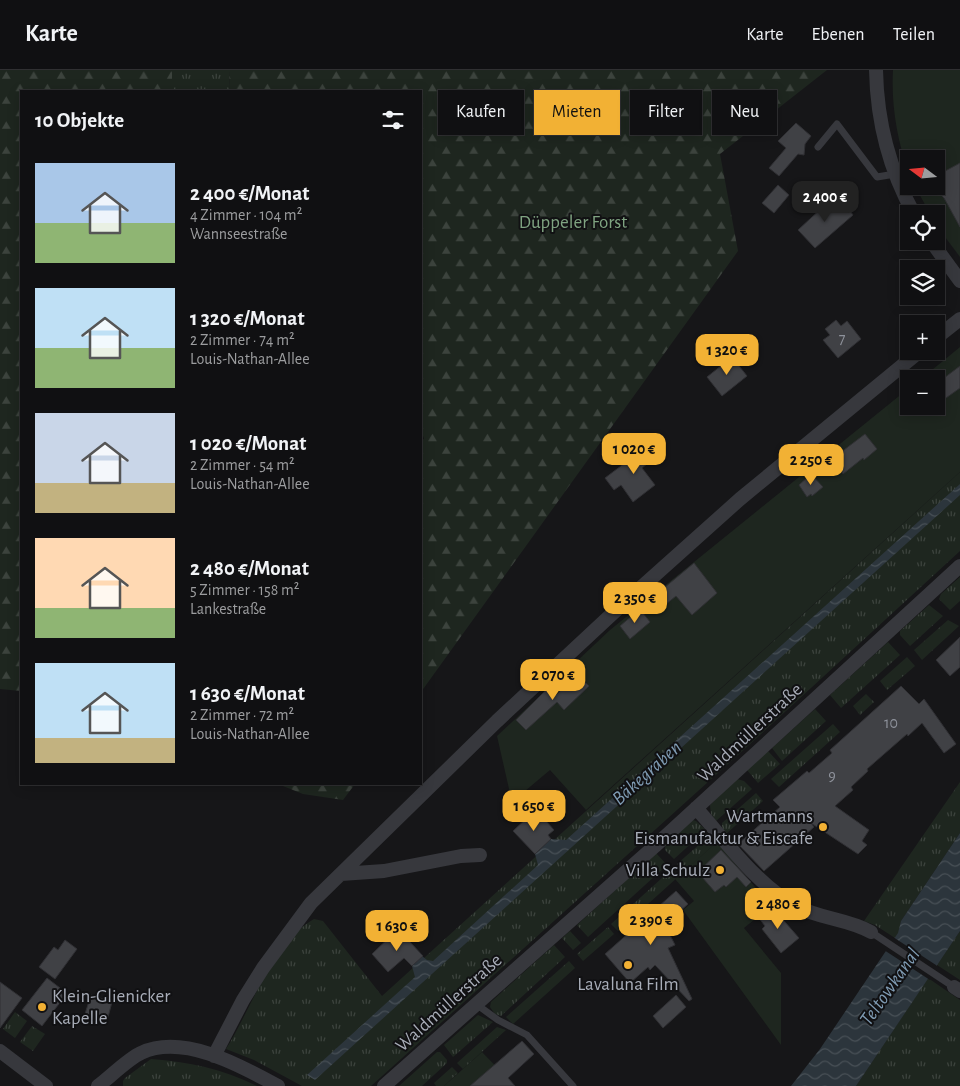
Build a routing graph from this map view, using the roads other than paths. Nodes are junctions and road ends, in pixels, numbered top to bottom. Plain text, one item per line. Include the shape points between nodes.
1 (876, 70) edge
2 (818, 147) dead end
3 (895, 174) junction
4 (910, 205) edge
5 (938, 250) edge
6 (960, 281) edge
7 (960, 319) edge
8 (945, 331) edge
9 (909, 360) edge
10 (960, 566) edge
11 (696, 808) junction
12 (480, 855) dead end
13 (340, 874) junction
14 (871, 932) joint
15 (957, 989) edge
16 (476, 1004) junction
17 (0, 1051) edge
18 (214, 1056) junction
19 (46, 1086) edge
20 (98, 1086) edge
21 (278, 1086) edge
22 (384, 1086) edge
23 (573, 1086) edge

1 - 3 street via 879,113
2 - 3 lane via 837,124 877,177
3 - 4 street
5 - 6 street
7 - 8 street
9 - 13 street via 740,499 626,601
10 - 11 street, Waldmüllerstraße
11 - 14 street via 764,884 778,895 810,912 855,924
11 - 16 street, Waldmüllerstraße
12 - 13 street via 384,871
13 - 18 street via 311,903 278,946 243,1000
14 - 15 lane
16 - 22 street, Waldmüllerstraße
16 - 23 lane via 526,1035
17 - 19 street
18 - 20 street via 175,1047 158,1048 140,1053
18 - 21 street

